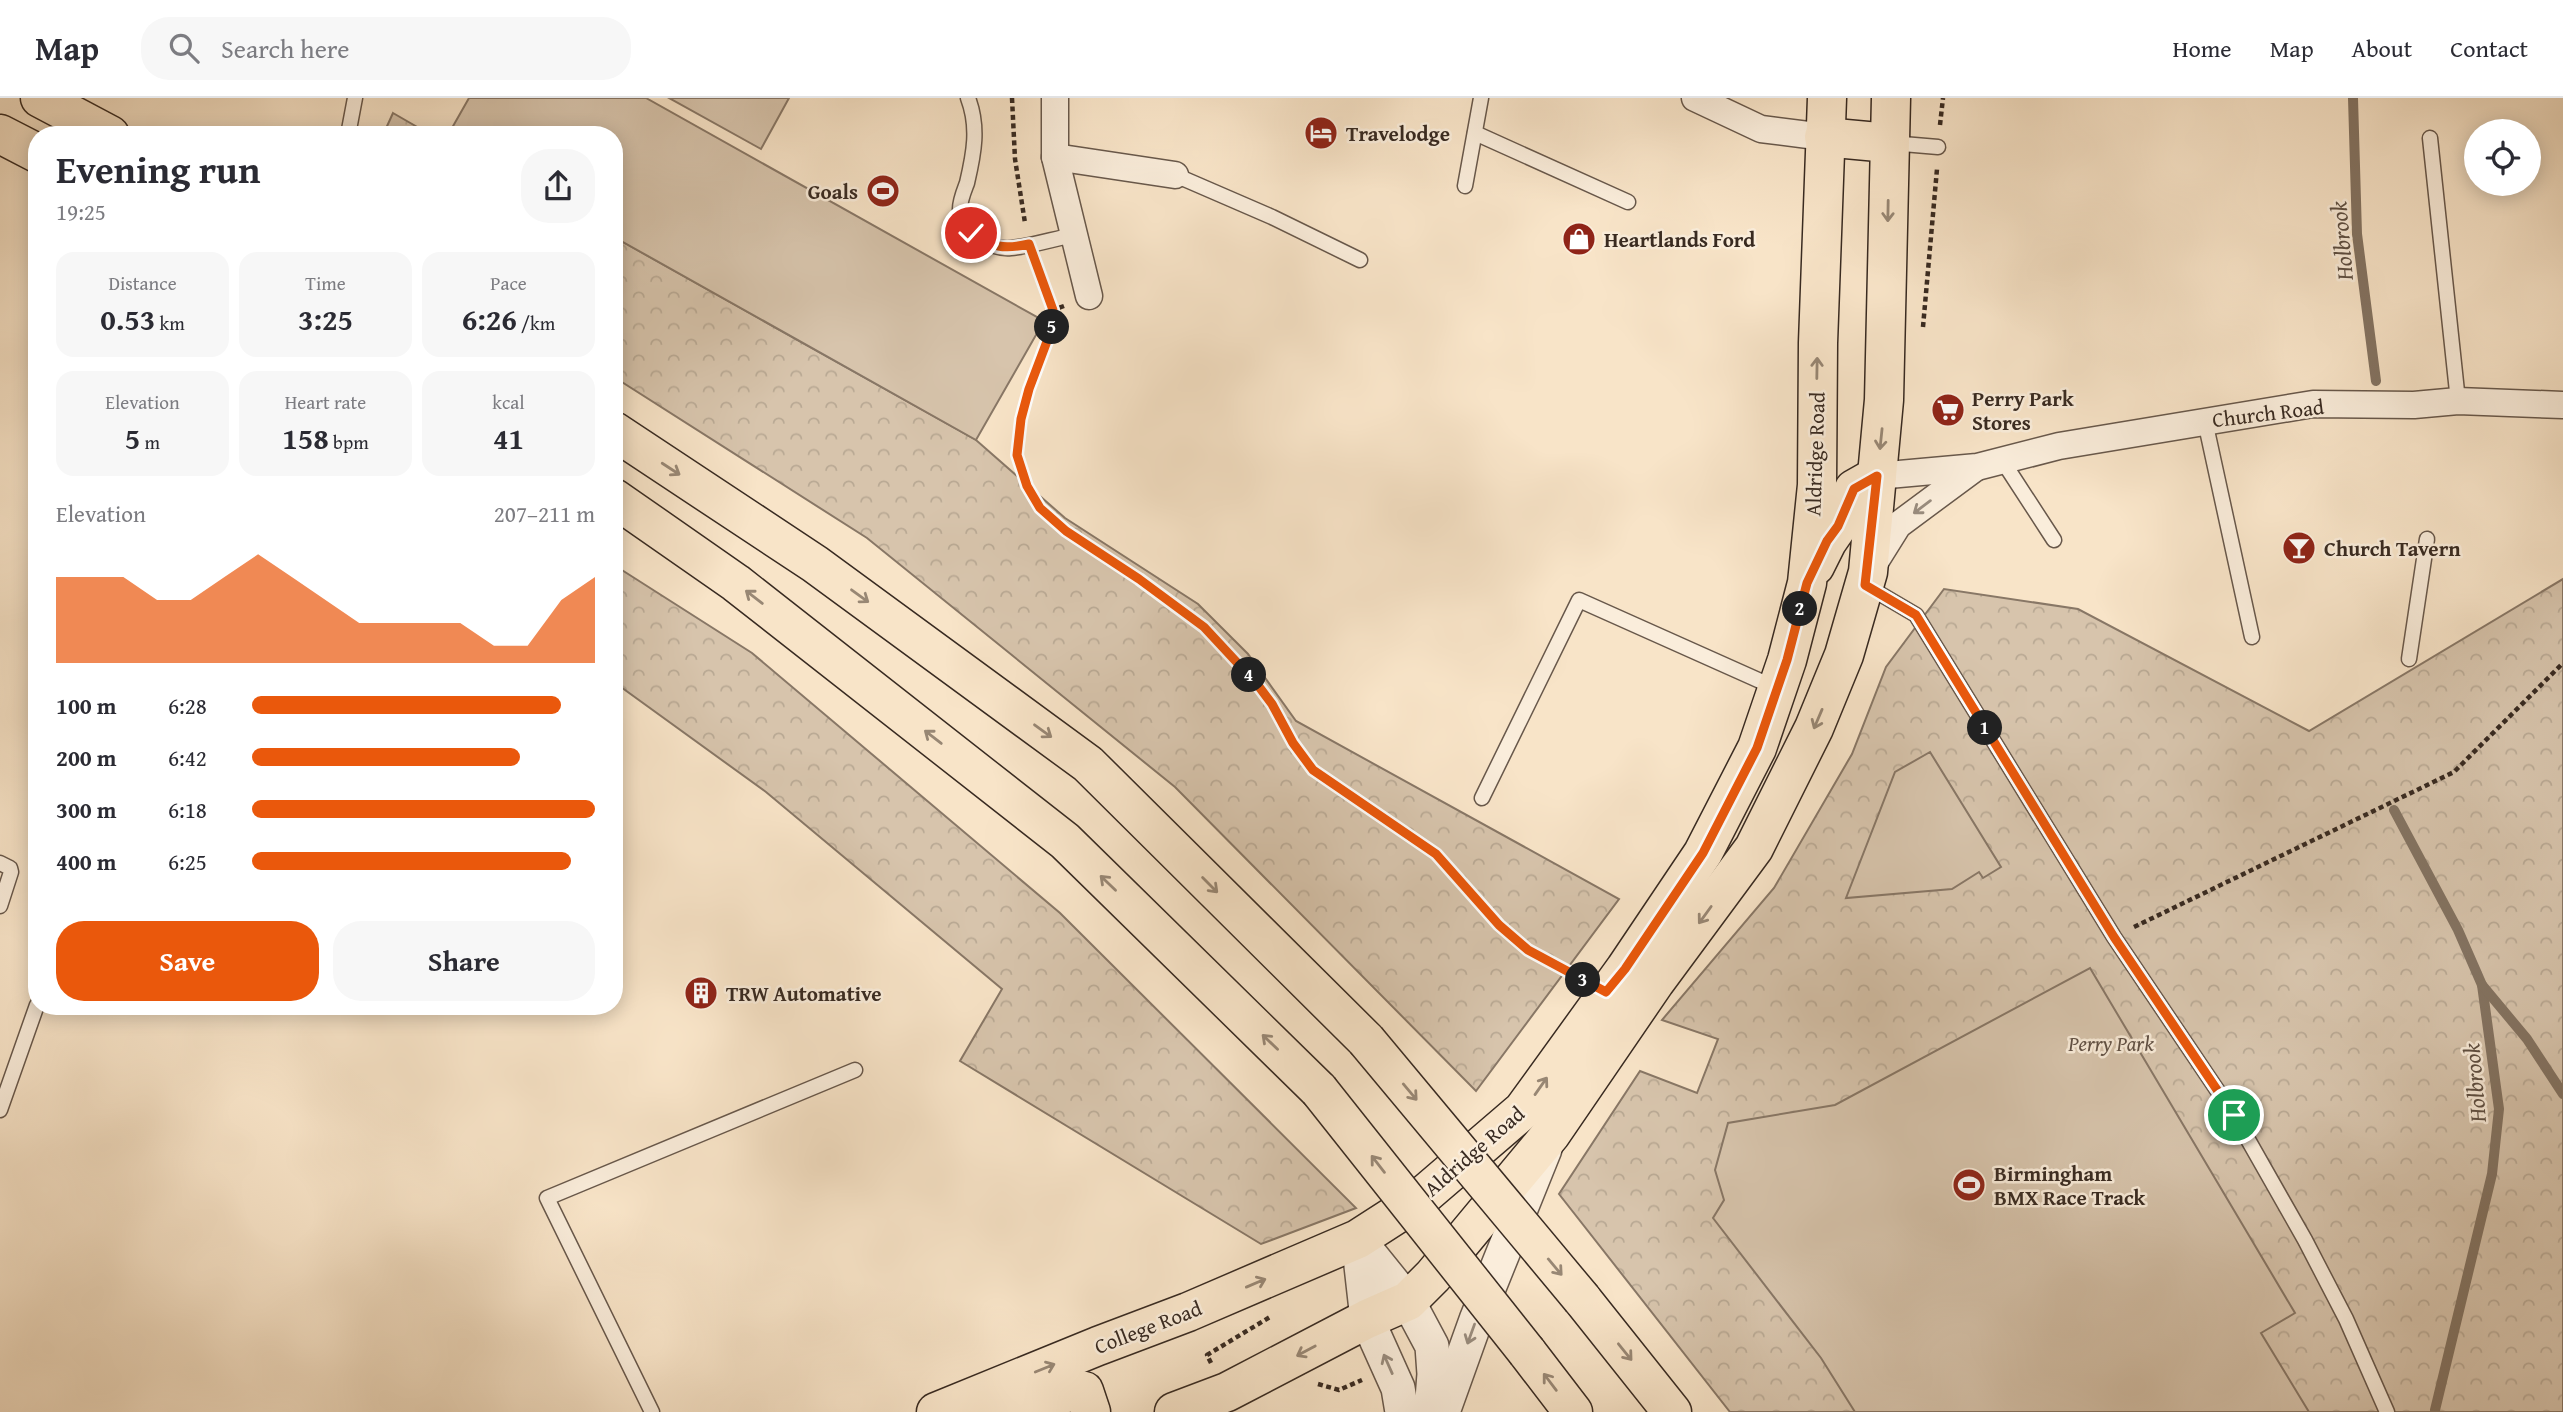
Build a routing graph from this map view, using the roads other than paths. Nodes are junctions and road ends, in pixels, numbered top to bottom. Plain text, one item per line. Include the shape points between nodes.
1 (40, 98) edge
2 (355, 98) edge
3 (968, 98) edge
4 (1055, 98) edge
5 (1481, 98) edge
6 (1695, 98) edge
7 (1827, 98) edge
8 (1891, 98) edge
9 (93, 126) edge
10 (350, 126) edge
11 (1475, 133) junction
12 (0, 134) edge
13 (1824, 137) junction
14 (2430, 138) dead end
15 (1889, 143) junction
16 (1938, 147) dead end
17 (28, 148) edge
18 (1055, 157) junction
19 (1175, 174) joint
20 (1465, 186) dead end
21 (1629, 202) dead end
22 (1074, 235) junction
23 (1360, 260) dead end
24 (1089, 296) road end
25 (2458, 401) junction
26 (2563, 405) edge
27 (2205, 421) junction
28 (623, 437) edge
29 (1989, 463) junction
30 (1877, 476) junction
31 (623, 504) edge
32 (2427, 539) dead end
33 (2054, 540) dead end
34 (1867, 579) junction
35 (1807, 583) junction
36 (2252, 637) dead end
37 (2409, 659) dead end
38 (1778, 688) junction
39 (1482, 797) dead end
40 (0, 863) edge
41 (0, 906) edge
42 (33, 1015) edge
43 (855, 1070) dead end
44 (0, 1110) edge
45 (1551, 1134) junction
46 (1359, 1239) junction
47 (1408, 1301) junction
48 (1367, 1319) junction
49 (652, 1412) edge
50 (936, 1412) edge
51 (992, 1412) edge
52 (1091, 1412) edge
53 (1174, 1412) edge
54 (1402, 1412) edge
55 (1431, 1412) edge
56 (1443, 1412) edge
57 (1573, 1412) edge
58 (1672, 1412) edge
59 (2387, 1412) edge

1 - 9 main road
2 - 10 lane
3 - 22 lane via 975,149 960,208 971,233 1009,248
4 - 18 street
5 - 11 lane
6 - 13 street via 1761,128
7 - 13 main road, Aldridge Road
8 - 15 main road, Aldridge Road
11 - 20 lane
11 - 21 lane
12 - 17 main road
13 - 15 main road
35 -> 13 main road, Aldridge Road via 1817,485
14 - 25 lane
15 - 16 lane
15 -> 30 main road, Aldridge Road via 1885,400
18 - 19 street
18 - 22 street
19 - 23 lane
22 - 24 street
25 - 26 street, Church Road
25 - 27 street, Church Road via 2313,404
27 - 29 street, Church Road
27 - 36 lane
28 -> 58 main road, bridge via 815,564 1088,764 1366,1040
29 - 30 street, Church Road
29 - 33 lane
29 -> 34 street, Church Road via 1898,525
30 - 34 main road, Aldridge Road
30 - 35 main road via 1854,489
57 -> 31 main road, bridge via 1319,1090 1065,841 736,583
32 - 37 lane
34 -> 45 main road, Aldridge Road via 1844,656 1814,728 1754,848
34 - 59 lane via 1916,615 2114,937 2247,1138 2346,1319
35 - 38 main road, Aldridge Road
38 - 39 lane via 1579,600
46 -> 38 main road, Aldridge Road via 1417,1201 1523,1110 1703,853 1757,748
40 - 41 lane via 11,872
42 - 44 lane
43 - 49 lane via 547,1198
45 - 47 main road, Aldridge Road
45 -> 56 street, Aldridge Road
46 - 47 street
46 - 48 street
50 -> 46 main road, College Road
47 - 48 main road, Aldridge Road
47 - 55 street via 1432,1346
48 -> 53 main road via 1227,1392
54 -> 48 street via 1394,1378
51 - 52 main road via 1079,1390 1084,1391

